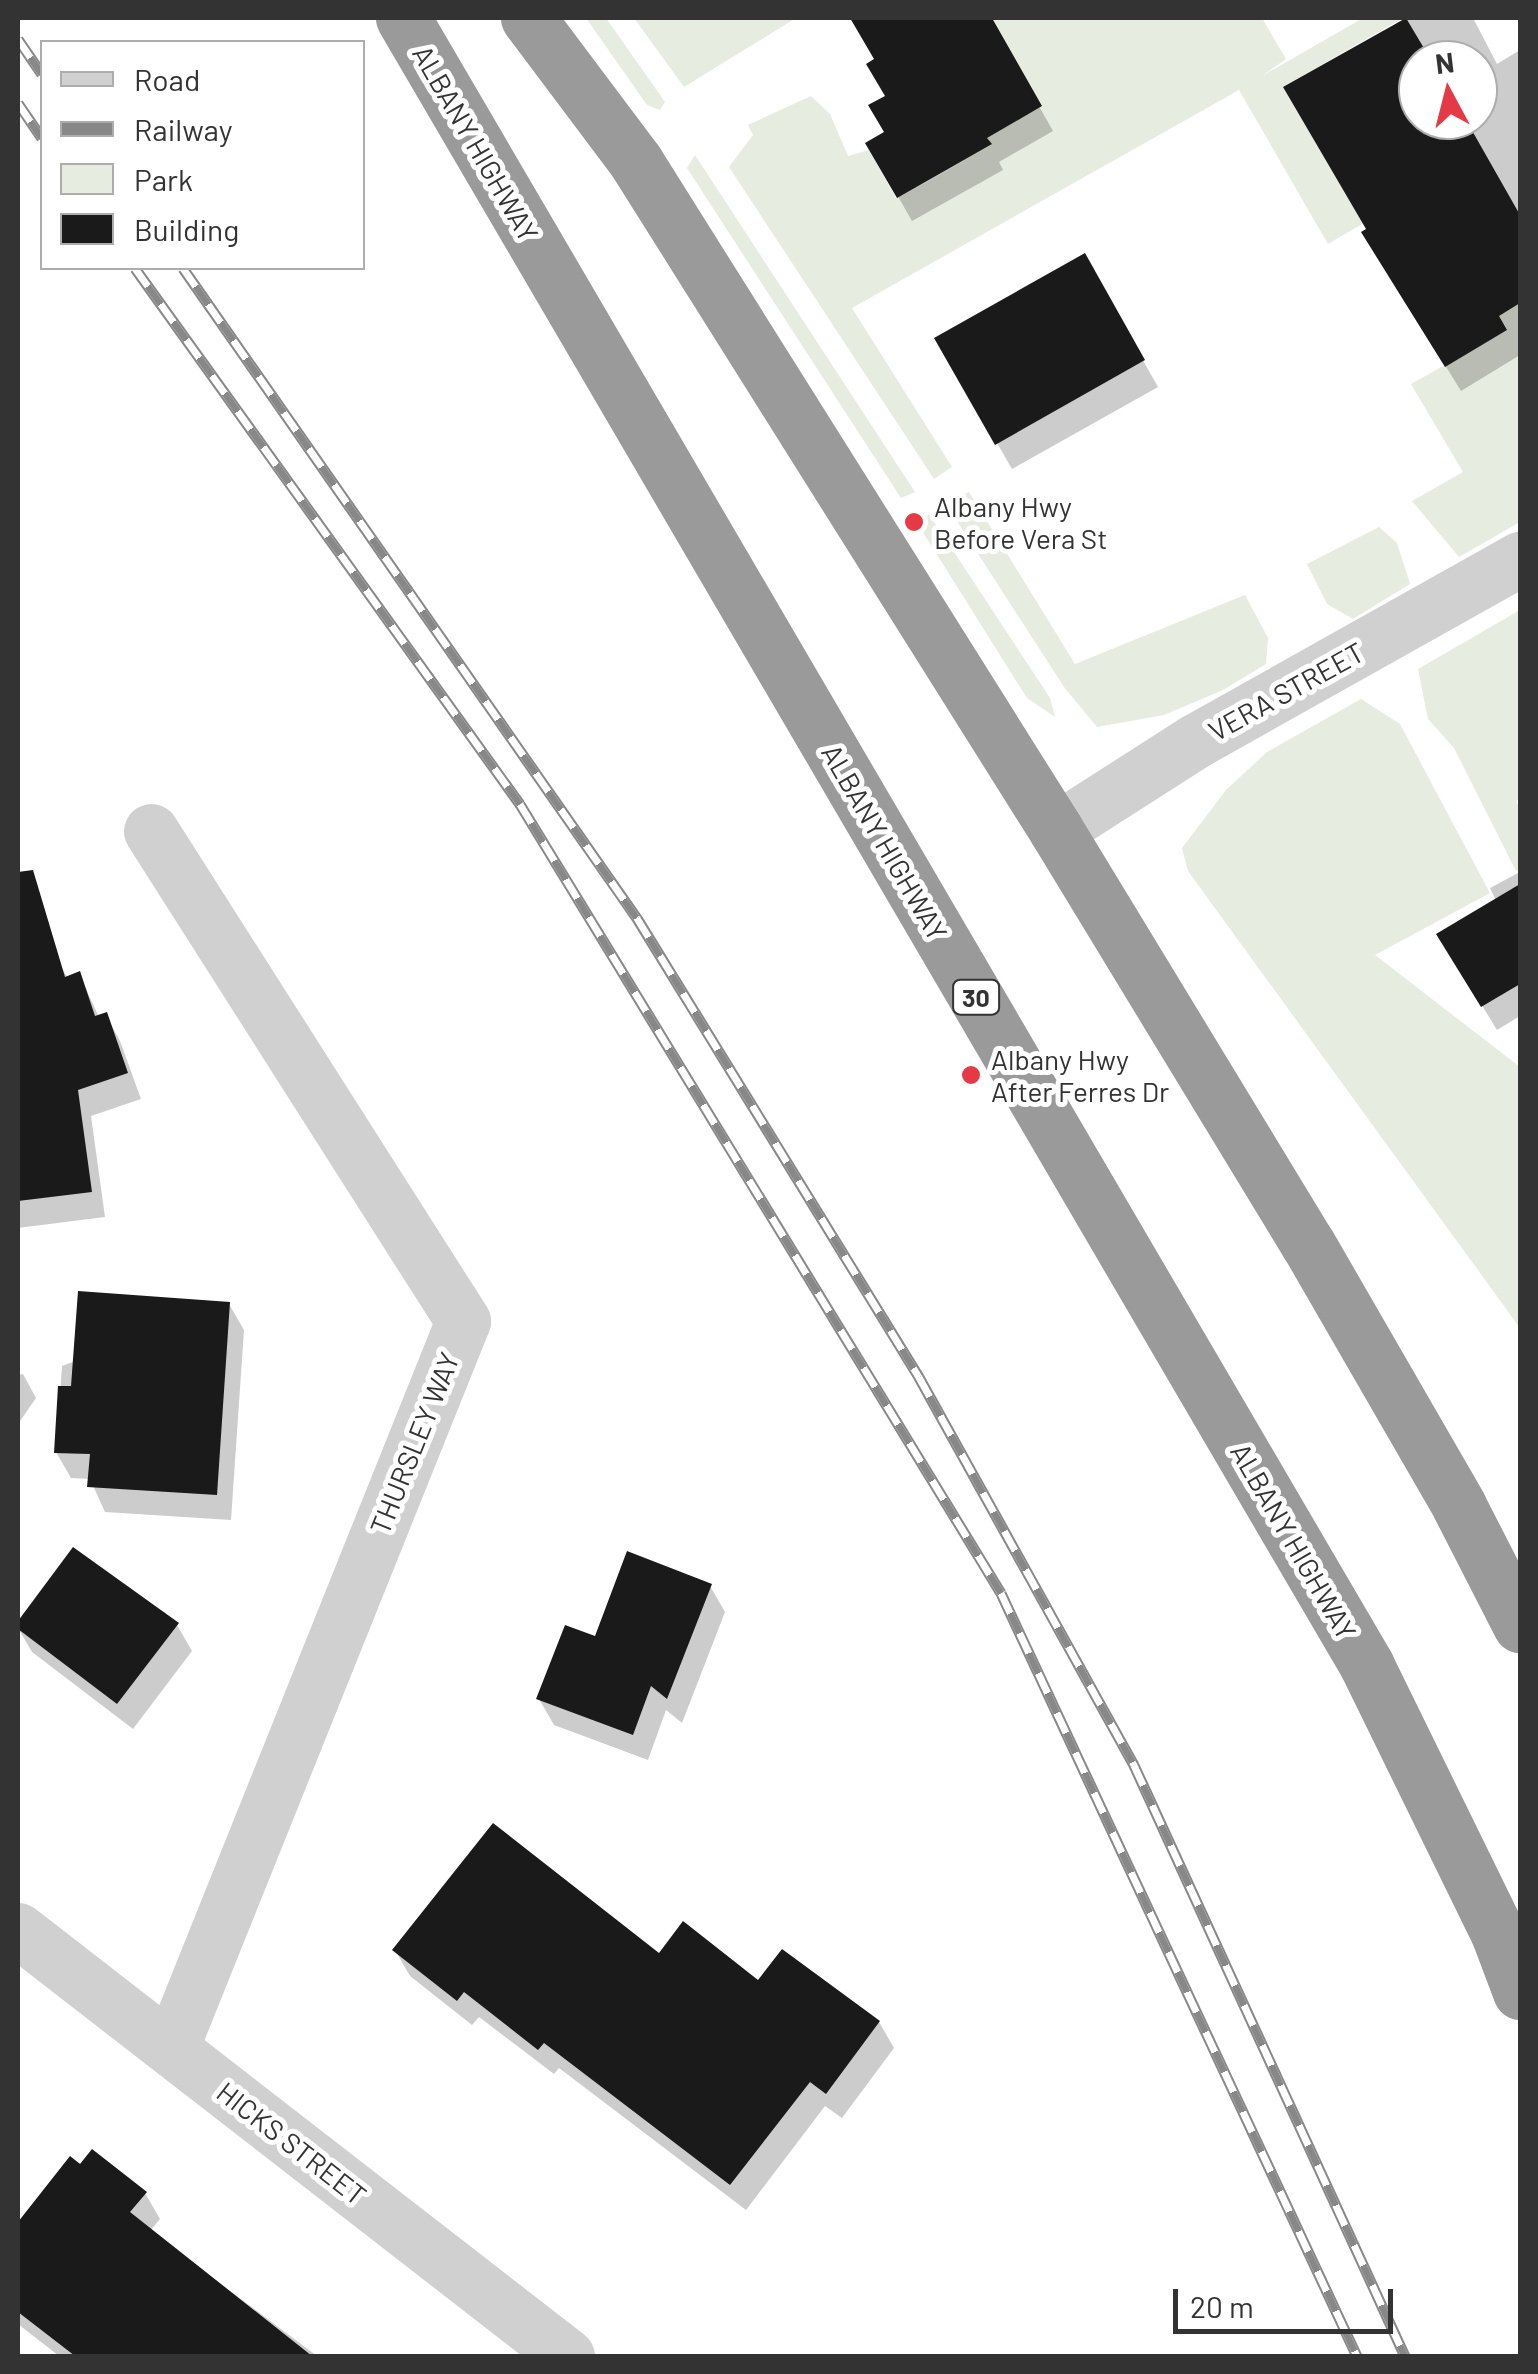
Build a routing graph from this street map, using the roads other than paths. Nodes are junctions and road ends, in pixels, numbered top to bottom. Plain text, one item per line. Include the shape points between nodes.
1 (402, 18) edge
2 (528, 18) edge
3 (1520, 559) edge
4 (1056, 830) junction
5 (150, 831) dead end
6 (1459, 1506) junction
7 (1520, 1571) edge
8 (1520, 1624) edge
9 (18, 1930) edge
10 (1520, 1992) edge
11 (171, 2048) junction
12 (566, 2356) edge

1 - 10 highway, ALBANY HIGHWAY / 30 via 1368,1666
2 - 4 highway via 636,162
3 - 4 street, VERA STREET via 1197,740
4 - 6 highway
5 - 11 street, THURSLEY WAY via 462,1321
6 - 7 highway
6 - 8 highway
9 - 11 street, HICKS STREET
11 - 12 street, HICKS STREET

